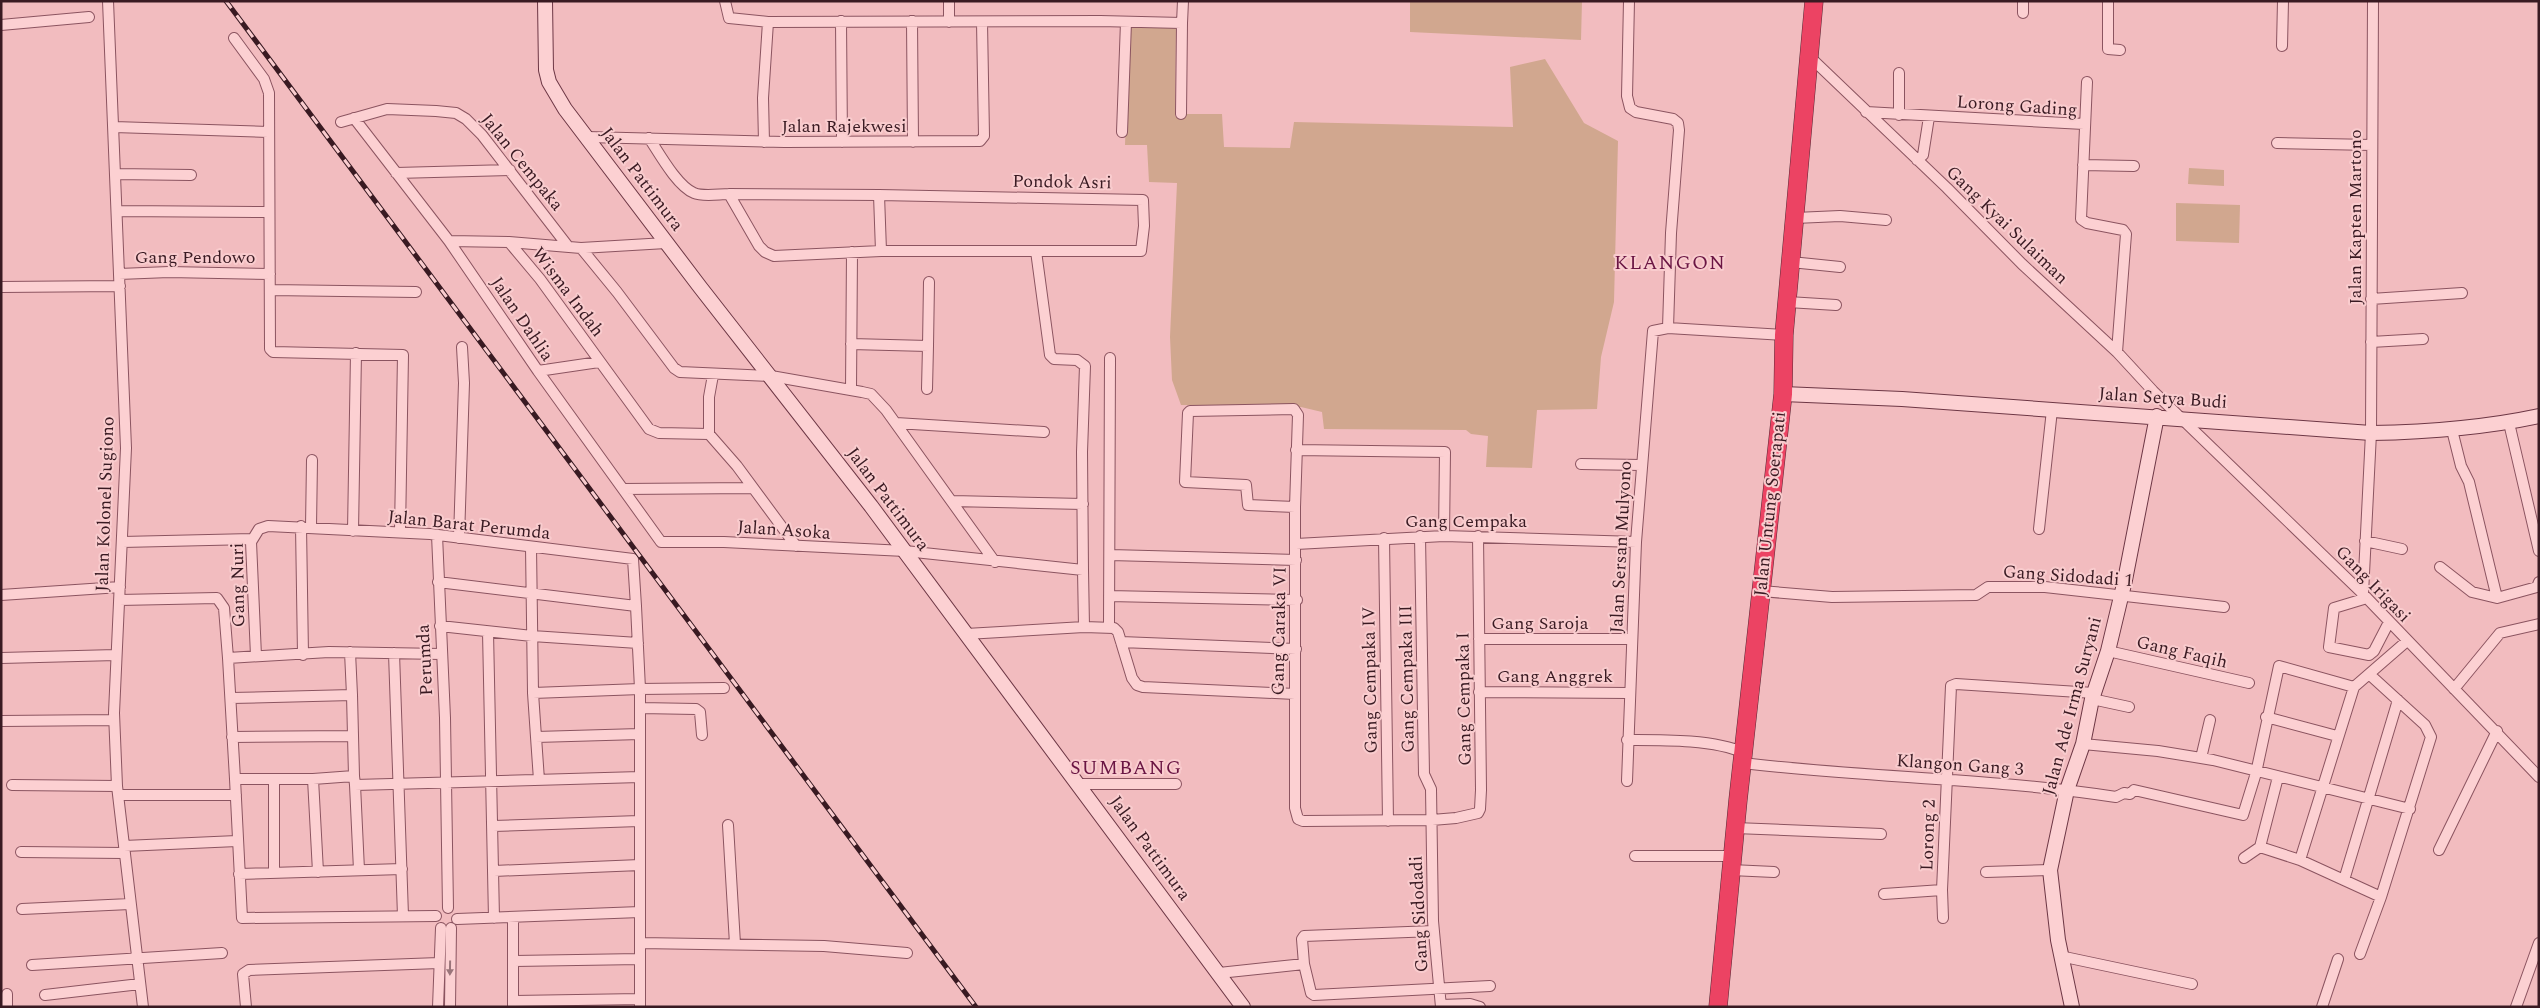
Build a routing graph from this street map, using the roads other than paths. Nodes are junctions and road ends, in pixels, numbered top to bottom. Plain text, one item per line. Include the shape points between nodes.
1 (108, 1) edge
2 (545, 1) edge
3 (725, 1) edge
4 (949, 1) edge
5 (1182, 1) edge
6 (1629, 1) edge
7 (1814, 1) edge
8 (2023, 1) edge
9 (2108, 1) edge
10 (2283, 1) edge
11 (2373, 1) edge
12 (2023, 13) dead end
13 (89, 17) dead end
14 (840, 21) junction
15 (912, 21) junction
16 (768, 22) junction
17 (949, 22) junction
18 (982, 22) junction
19 (1126, 22) junction
20 (1182, 23) junction
21 (1, 25) edge
22 (234, 38) dead end
23 (2282, 46) dead end
24 (2120, 50) dead end
25 (1810, 57) junction
26 (1899, 74) dead end
27 (2086, 82) dead end
28 (1866, 112) junction
29 (1181, 114) dead end
30 (1899, 115) junction
31 (1929, 117) junction
32 (354, 118) junction
33 (341, 122) dead end
34 (2084, 124) junction
35 (114, 127) junction
36 (268, 132) junction
37 (1122, 132) dead end
38 (587, 137) junction
39 (649, 138) junction
40 (764, 142) junction
41 (842, 142) junction
42 (913, 142) junction
43 (2277, 143) dead end
44 (2372, 145) junction
45 (1917, 160) junction
46 (2083, 165) junction
47 (2134, 166) dead end
48 (510, 170) junction
49 (396, 173) junction
50 (115, 174) junction
51 (191, 176) dead end
52 (729, 194) junction
53 (879, 195) junction
54 (117, 211) junction
55 (269, 212) junction
56 (1795, 218) junction
57 (1886, 220) dead end
58 (449, 241) junction
59 (509, 242) junction
60 (666, 243) junction
61 (567, 245) junction
62 (581, 248) junction
63 (881, 251) junction
64 (1036, 251) junction
65 (852, 252) junction
66 (1791, 262) junction
67 (1840, 267) dead end
68 (119, 274) junction
69 (270, 274) junction
70 (929, 282) dead end
71 (120, 286) junction
72 (1, 287) edge
73 (270, 290) junction
74 (416, 292) dead end
75 (2462, 292) dead end
76 (2371, 298) junction
77 (1788, 302) junction
78 (1836, 305) dead end
79 (1668, 328) junction
80 (1784, 335) junction
81 (2423, 339) dead end
82 (2371, 342) junction
83 (851, 344) junction
84 (928, 346) junction
85 (462, 347) dead end
86 (2117, 352) junction
87 (356, 353) junction
88 (1110, 358) dead end
89 (599, 362) junction
90 (538, 371) junction
91 (713, 375) junction
92 (771, 376) junction
93 (928, 389) dead end
94 (851, 390) junction
95 (1783, 394) junction
96 (2052, 410) junction
97 (2157, 416) junction
98 (2539, 416) edge
99 (2180, 418) junction
100 (2509, 422) junction
101 (896, 423) junction
102 (2452, 430) junction
103 (1044, 432) dead end
104 (2371, 433) junction
105 (709, 434) junction
106 (1296, 450) junction
107 (312, 460) dead end
108 (1581, 464) dead end
109 (1641, 465) junction
110 (754, 488) junction
111 (623, 489) junction
112 (952, 501) junction
113 (1083, 504) junction
114 (1295, 506) junction
115 (306, 526) junction
116 (2040, 529) dead end
117 (353, 531) junction
118 (400, 532) junction
119 (437, 535) junction
120 (1420, 536) junction
121 (1444, 536) junction
122 (1478, 536) junction
123 (459, 538) junction
124 (1384, 538) junction
125 (252, 539) junction
126 (2365, 541) junction
127 (122, 542) junction
128 (661, 542) joint
129 (1636, 542) junction
130 (1296, 544) junction
131 (796, 546) junction
132 (531, 547) junction
133 (2402, 549) dead end
134 (905, 551) junction
135 (2539, 551) edge
136 (1110, 556) junction
137 (1296, 560) junction
138 (995, 562) junction
139 (2440, 567) dead end
140 (1082, 570) junction
141 (438, 582) junction
142 (2539, 582) edge
143 (120, 586) junction
144 (1761, 591) junction
145 (530, 593) junction
146 (2121, 594) junction
147 (1, 595) edge
148 (1109, 596) junction
149 (2365, 596) junction
150 (2498, 598) junction
151 (119, 600) junction
152 (1297, 600) junction
153 (636, 606) junction
154 (2224, 607) dead end
155 (2389, 622) junction
156 (2539, 624) edge
157 (440, 626) junction
158 (1084, 627) junction
159 (1109, 627) junction
160 (488, 632) junction
161 (966, 634) junction
162 (532, 636) junction
163 (1479, 639) junction
164 (1632, 639) junction
165 (2407, 641) junction
166 (1121, 642) junction
167 (638, 643) junction
168 (1296, 649) junction
169 (350, 652) junction
170 (2108, 652) junction
171 (394, 653) junction
172 (441, 654) junction
173 (116, 655) junction
174 (302, 655) junction
175 (256, 656) junction
176 (1, 658) edge
177 (228, 658) junction
178 (2369, 674) junction
179 (2249, 683) dead end
180 (2354, 687) junction
181 (724, 688) dead end
182 (640, 689) junction
183 (2454, 689) junction
184 (1479, 692) junction
185 (533, 693) junction
186 (1629, 693) junction
187 (1295, 694) junction
188 (352, 695) junction
189 (2093, 696) junction
190 (231, 698) junction
191 (2398, 700) junction
192 (640, 708) junction
193 (2129, 708) dead end
194 (2266, 717) junction
195 (114, 720) junction
196 (2210, 720) dead end
197 (1, 721) edge
198 (2497, 732) junction
199 (640, 734) junction
200 (702, 735) dead end
201 (352, 736) junction
202 (2337, 736) junction
203 (232, 737) junction
204 (536, 737) junction
205 (1627, 740) junction
206 (2083, 744) junction
207 (1743, 758) junction
208 (2201, 758) junction
209 (2256, 773) junction
210 (640, 777) junction
211 (2278, 777) junction
212 (2539, 777) edge
213 (236, 779) junction
214 (274, 779) junction
215 (314, 779) junction
216 (538, 780) junction
217 (1627, 780) dead end
218 (355, 781) junction
219 (1946, 781) junction
220 (492, 782) junction
221 (398, 783) junction
222 (446, 783) junction
223 (1079, 784) junction
224 (1176, 784) dead end
225 (12, 785) dead end
226 (2320, 789) junction
227 (117, 790) junction
228 (2067, 790) junction
229 (236, 795) junction
230 (2368, 800) junction
231 (2410, 809) junction
232 (1432, 820) junction
233 (639, 821) junction
234 (1388, 821) junction
235 (728, 825) dead end
236 (494, 826) junction
237 (1735, 828) junction
238 (1881, 834) dead end
239 (237, 841) junction
240 (2260, 847) junction
241 (124, 850) junction
242 (2439, 850) dead end
243 (21, 852) dead end
244 (1635, 856) dead end
245 (2244, 858) dead end
246 (2300, 860) junction
247 (1732, 863) junction
248 (640, 865) junction
249 (402, 869) junction
250 (359, 870) junction
251 (2050, 870) junction
252 (494, 871) junction
253 (274, 872) junction
254 (318, 872) junction
255 (1774, 872) dead end
256 (1986, 872) dead end
257 (238, 874) junction
258 (2344, 880) junction
259 (1942, 890) junction
260 (1884, 894) dead end
261 (2381, 897) junction
262 (130, 904) junction
263 (448, 908) junction
264 (22, 909) dead end
265 (640, 912) junction
266 (403, 916) junction
267 (436, 916) junction
268 (494, 918) junction
269 (513, 918) junction
270 (1943, 918) dead end
271 (457, 919) junction
272 (446, 928) junction
273 (1434, 931) junction
274 (640, 943) junction
275 (735, 944) junction
276 (2538, 948) edge
277 (222, 953) dead end
278 (907, 953) dead end
279 (2360, 954) dead end
280 (2060, 956) junction
281 (137, 957) junction
282 (640, 958) junction
283 (2338, 959) dead end
284 (514, 961) junction
285 (439, 963) junction
286 (32, 964) dead end
287 (1304, 964) junction
288 (1219, 973) junction
289 (140, 984) junction
290 (2192, 984) dead end
291 (1490, 986) dead end
292 (1440, 989) junction
293 (7, 994) dead end
294 (45, 995) dead end
295 (640, 1003) edge
296 (513, 1004) edge
297 (1441, 1006) edge
298 (7, 1007) edge
299 (143, 1007) edge
300 (246, 1007) edge
301 (438, 1007) edge
302 (450, 1007) edge
303 (1243, 1007) edge
304 (1480, 1007) edge
305 (1718, 1007) edge
306 (2072, 1007) edge
307 (2322, 1007) edge
308 (2516, 1007) edge

1 - 35 street, Jalan Kolonel Sugiono
2 - 38 street, Jalan Pattimura via 549,82
3 - 16 street via 729,18
4 - 17 street
5 - 20 street
6 - 79 street via 1626,96 1630,108 1673,119 1679,130
7 - 25 highway, Jalan Untung Soerapati
8 - 12 street
9 - 24 street via 2108,49
10 - 23 street
11 - 44 street, Jalan Kapten Martono
13 - 21 street
14 - 15 street
14 - 16 street
14 - 41 street
15 - 17 street
15 - 42 street
16 - 40 street
17 - 18 street
18 - 19 street
18 - 42 street, Jalan Rajekwesi via 983,139
19 - 20 street
19 - 37 street
20 - 29 street
22 - 36 street via 267,86
25 - 28 street, Gang Kyai Sulaiman
25 - 56 highway, Jalan Untung Soerapati
26 - 30 street
27 - 34 street
28 - 30 street, Lorong Gading
28 - 45 street, Gang Kyai Sulaiman
30 - 31 street, Lorong Gading
31 - 34 street, Lorong Gading
31 - 45 street via 1924,155
32 - 33 street, Jalan Cempaka
32 - 48 street, Jalan Cempaka via 387,110 456,114 466,119
32 - 49 street, Jalan Dahlia
34 - 46 street, Lorong Gading
35 - 36 street
35 - 50 street, Jalan Kolonel Sugiono
36 - 55 street
38 - 39 street, Jalan Rajekwesi
38 - 60 street, Jalan Pattimura
39 - 40 street, Jalan Rajekwesi
39 - 52 street via 689,190 695,194
40 - 41 street, Jalan Rajekwesi
41 - 42 street, Jalan Rajekwesi
43 - 44 street
44 - 76 street, Jalan Kapten Martono
45 - 86 street, Gang Kyai Sulaiman
46 - 47 street
46 - 86 street, Lorong Gading via 2082,221 2126,232
48 - 49 street
48 - 61 street, Jalan Cempaka
49 - 58 street, Jalan Dahlia
50 - 51 street
50 - 54 street, Jalan Kolonel Sugiono
52 - 53 street
52 - 65 street, Pondok Asri via 759,246 768,254
53 - 63 street
53 - 64 street, Pondok Asri via 1143,200 1141,251
54 - 55 street
54 - 68 street, Jalan Kolonel Sugiono
55 - 69 street
56 - 57 street via 1840,216
56 - 66 highway, Jalan Untung Soerapati
58 - 59 street, Wisma Indah
58 - 90 street, Jalan Dahlia
59 - 61 street, Wisma Indah
59 - 89 street, Wisma Indah via 540,279
60 - 62 street, Wisma Indah
60 - 92 street, Jalan Pattimura
61 - 62 street, Wisma Indah
62 - 91 street via 674,368 687,374
63 - 64 street, Pondok Asri
63 - 65 street, Pondok Asri
64 - 113 street via 1050,355 1054,360 1077,360 1085,366
65 - 83 street
66 - 67 street
66 - 77 highway, Jalan Untung Soerapati
68 - 69 street, Gang Pendowo
68 - 71 street, Jalan Kolonel Sugiono
69 - 73 street
70 - 84 street
71 - 72 street
71 - 127 street, Jalan Kolonel Sugiono via 126,448
73 - 74 street
73 - 87 street via 269,347 272,351
75 - 76 street
76 - 82 street, Jalan Kapten Martono
77 - 78 street
77 - 80 highway, Jalan Untung Soerapati
79 - 80 street
79 - 109 street, Jalan Sersan Mulyono via 1653,331
80 - 95 highway, Jalan Untung Soerapati
81 - 82 street
82 - 104 street, Jalan Kapten Martono
83 - 84 street
83 - 94 street
84 - 93 street
85 - 123 street via 464,383
86 - 99 street, Gang Kyai Sulaiman
87 - 117 street
87 - 118 street via 404,356
88 - 136 street
89 - 90 street, Wisma Indah
89 - 105 street, Wisma Indah via 650,429 659,433
90 - 111 street, Jalan Dahlia
91 - 92 street
91 - 105 street via 709,397
92 - 94 street
92 - 134 street, Jalan Pattimura
94 - 101 street via 871,394
95 - 96 street, Jalan Setya Budi
95 - 144 highway, Jalan Untung Soerapati
96 - 97 street, Jalan Setya Budi
96 - 116 street
97 - 99 street, Jalan Setya Budi
97 - 146 street, Jalan Ade Irma Suryani
98 - 100 street, Jalan Setya Budi
99 - 104 street, Jalan Setya Budi
99 - 149 street, Gang Irigasi
100 - 102 street, Jalan Setya Budi
100 - 135 street
101 - 103 street
101 - 112 street
102 - 104 street, Jalan Setya Budi
102 - 150 street via 2461,466 2470,482
104 - 126 street, Jalan Kapten Martono
105 - 110 street
106 - 114 street, Gang Caraka VI
106 - 114 street, Gang Caraka VI via 1298,415 1294,409 1194,409 1188,413 1185,482 1246,485 1248,505
106 - 121 street via 1445,452
107 - 115 street
108 - 109 street
109 - 129 street, Jalan Sersan Mulyono
110 - 111 street
110 - 131 street
111 - 128 street, Jalan Dahlia
112 - 113 street
112 - 138 street
113 - 140 street
114 - 130 street, Gang Caraka VI
115 - 117 street, Jalan Barat Perumda
115 - 125 street, Gang Nuri via 263,527
115 - 174 street
117 - 118 street, Jalan Barat Perumda
118 - 119 street, Jalan Barat Perumda
119 - 123 street, Jalan Barat Perumda
119 - 141 street, Perumda
120 - 121 street, Gang Cempaka
120 - 124 street, Gang Cempaka
120 - 232 street, Gang Cempaka III via 1424,774 1431,790
121 - 122 street, Gang Cempaka
122 - 129 street, Gang Cempaka
122 - 163 street, Gang Cempaka I
123 - 132 street, Jalan Barat Perumda
124 - 130 street, Gang Cempaka
124 - 234 street, Gang Cempaka IV
125 - 127 street
125 - 175 street, Gang Nuri
126 - 133 street
126 - 149 street, Jalan Kapten Martono
127 - 143 street, Jalan Kolonel Sugiono
128 - 131 street, Jalan Asoka
129 - 164 street, Jalan Sersan Mulyono
130 - 137 street, Gang Caraka VI
131 - 134 street, Jalan Asoka
132 - 145 street
132 - 153 street, Jalan Barat Perumda via 633,559
134 - 138 street, Jalan Asoka
134 - 161 street, Jalan Pattimura
136 - 137 street
136 - 148 street
137 - 152 street, Gang Caraka VI
138 - 140 street, Jalan Asoka
139 - 150 street via 2472,592
140 - 158 street
141 - 145 street
141 - 157 street, Perumda
142 - 150 street via 2537,586
143 - 147 street
143 - 151 street, Jalan Kolonel Sugiono
144 - 146 street, Gang Sidodadi 1 via 1832,597 1976,595 1988,587 2035,587
144 - 207 highway, Jalan Untung Soerapati
145 - 153 street
145 - 162 street
146 - 154 street, Gang Sidodadi 1
146 - 170 street, Jalan Ade Irma Suryani
148 - 152 street
148 - 159 street
149 - 155 street, Gang Irigasi
149 - 155 street via 2334,608 2329,647 2368,655 2374,651
151 - 173 street, Jalan Kolonel Sugiono
151 - 177 street via 217,598 224,608
152 - 168 street, Gang Caraka VI
153 - 167 street
155 - 165 street, Gang Irigasi
156 - 183 street via 2500,634
157 - 160 street
157 - 172 street, Perumda
158 - 159 street
158 - 161 street
159 - 166 street via 1118,632
160 - 162 street
160 - 220 street
161 - 223 street, Jalan Pattimura
162 - 167 street
162 - 185 street
163 - 164 street, Gang Saroja
163 - 184 street, Gang Cempaka I
164 - 186 street, Jalan Sersan Mulyono
165 - 178 street
165 - 183 street, Gang Irigasi
166 - 168 street
166 - 187 street via 1132,678 1143,687
167 - 182 street
168 - 187 street, Gang Caraka VI
169 - 171 street
169 - 174 street
169 - 188 street
170 - 179 street, Gang Faqih
170 - 189 street, Jalan Ade Irma Suryani
171 - 172 street
171 - 221 street
172 - 222 street, Perumda
173 - 176 street
173 - 195 street, Jalan Kolonel Sugiono
174 - 175 street
175 - 177 street
177 - 190 street
178 - 180 street
178 - 191 street
180 - 194 street via 2279,666
180 - 202 street
181 - 182 street
182 - 185 street
182 - 192 street
183 - 198 street, Gang Irigasi
184 - 186 street, Gang Anggrek
184 - 232 street, Gang Cempaka I via 1480,809 1474,815
185 - 204 street
186 - 205 street, Jalan Sersan Mulyono
187 - 234 street, Gang Caraka VI via 1295,808 1298,819
188 - 190 street
188 - 201 street
189 - 193 street
189 - 206 street, Jalan Ade Irma Suryani
189 - 219 street, Lorong 2 via 1979,685 1951,686
190 - 203 street
191 - 230 street
191 - 231 street via 2425,725 2431,737
192 - 199 street
192 - 200 street via 696,709 700,712
194 - 202 street
194 - 209 street
195 - 197 street
195 - 227 street, Jalan Kolonel Sugiono
196 - 208 street
198 - 212 street, Gang Irigasi
198 - 242 street
199 - 204 street
199 - 210 street
201 - 203 street
201 - 218 street
202 - 226 street
203 - 213 street
204 - 216 street
205 - 207 street, Klangon Gang 3 via 1693,742 1734,748
205 - 217 street, Jalan Sersan Mulyono
206 - 208 street
206 - 228 street, Jalan Ade Irma Suryani
207 - 219 street, Klangon Gang 3
207 - 237 highway, Jalan Untung Soerapati
208 - 209 street
209 - 211 street
209 - 228 street, Klangon Gang 3 via 2243,815 2134,790 2116,797
210 - 216 street
210 - 233 street
211 - 226 street
211 - 240 street
213 - 214 street
213 - 229 street
214 - 215 street
214 - 253 street
215 - 218 street
215 - 254 street
216 - 220 street
218 - 221 street
218 - 250 street
219 - 228 street, Klangon Gang 3
219 - 259 street, Lorong 2
220 - 222 street
220 - 236 street
221 - 222 street
221 - 249 street
222 - 263 street, Perumda
223 - 224 street
223 - 288 street, Jalan Pattimura
225 - 227 street
226 - 230 street
226 - 246 street
227 - 229 street
227 - 241 street, Jalan Kolonel Sugiono
228 - 251 street, Jalan Ade Irma Suryani
229 - 239 street
230 - 231 street
230 - 258 street
231 - 261 street
232 - 234 street, Gang Caraka VI
232 - 273 street, Gang Sidodadi
233 - 236 street
233 - 248 street
235 - 275 street
236 - 252 street
237 - 238 street
237 - 247 highway, Jalan Untung Soerapati
239 - 241 street
239 - 257 street
240 - 245 street
240 - 246 street
241 - 243 street
241 - 262 street, Jalan Kolonel Sugiono
244 - 247 street
246 - 258 street
247 - 255 street
247 - 305 highway, Jalan Untung Soerapati
248 - 252 street
248 - 265 street
249 - 250 street
249 - 266 street
250 - 254 street
251 - 256 street
251 - 280 street, Jalan Ade Irma Suryani
252 - 268 street
253 - 254 street
253 - 257 street
257 - 266 street via 240,915 244,919
258 - 261 street
259 - 260 street, Lorong 2
259 - 270 street, Lorong 2
261 - 279 street
262 - 264 street
262 - 281 street, Jalan Kolonel Sugiono
263 - 267 street via 439,910
263 - 271 street via 456,913
265 - 269 street
265 - 274 street
266 - 267 street
267 - 272 street via 437,924
268 - 269 street
268 - 271 street
269 - 284 street
271 - 272 street
272 - 285 street
272 -> 302 street
273 - 287 street via 1304,936
273 - 292 street, Gang Sidodadi
274 - 275 street
274 - 282 street
275 - 278 street via 824,946
276 - 308 street
277 - 281 street
280 - 290 street
280 - 306 street, Jalan Ade Irma Suryani
281 - 286 street
281 - 289 street, Jalan Kolonel Sugiono
282 - 284 street
282 - 295 street
283 - 307 street
284 - 296 street
285 - 300 street via 249,970 243,974
285 - 301 street
287 - 288 street
287 - 292 street via 1314,995
288 - 303 street, Jalan Pattimura
289 - 294 street
289 - 299 street, Jalan Kolonel Sugiono
291 - 292 street
292 - 297 street, Gang Sidodadi
293 - 298 street
295 - 296 street
297 - 304 street via 1470,1004

